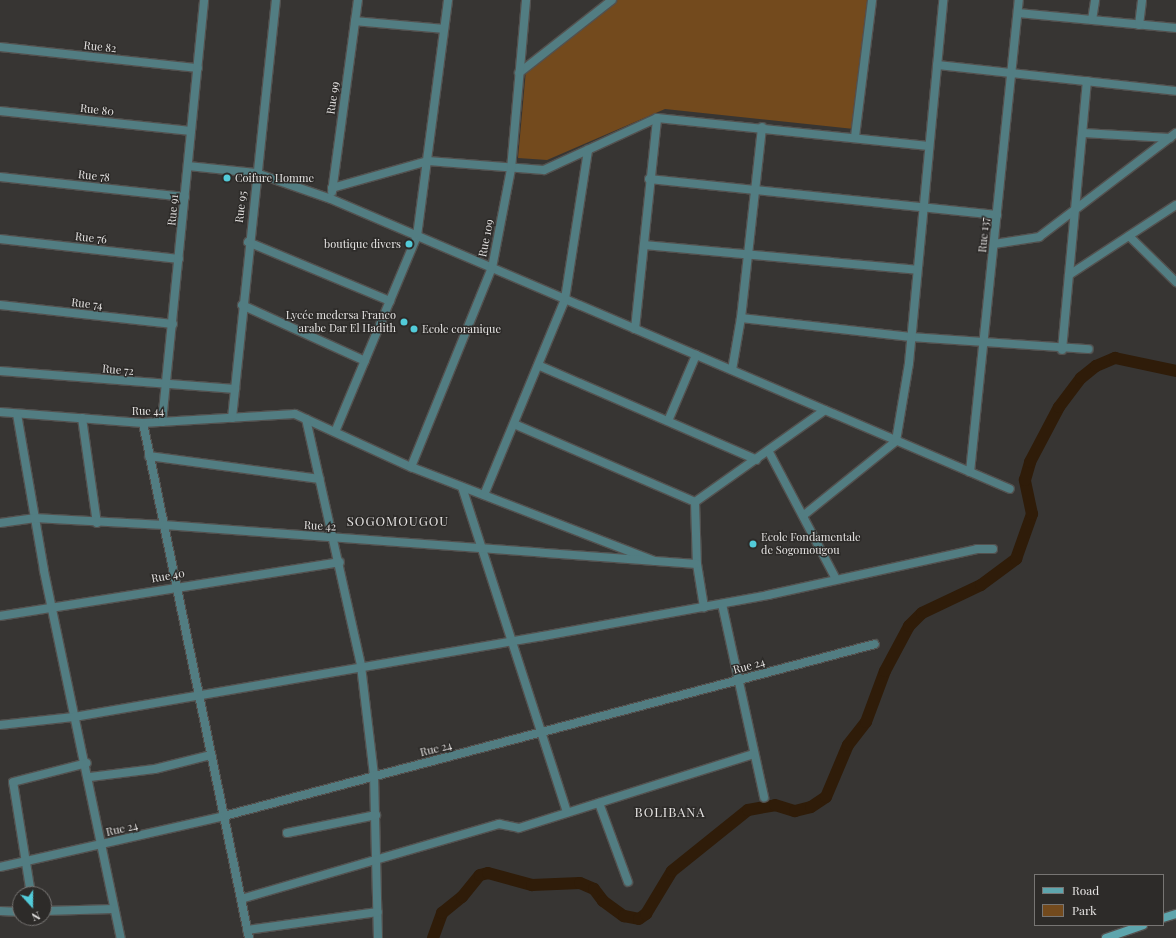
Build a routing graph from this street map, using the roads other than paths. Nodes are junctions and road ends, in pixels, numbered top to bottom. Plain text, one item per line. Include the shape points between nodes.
1 (204, 0) edge
2 (276, 0) edge
3 (358, 0) edge
4 (448, 0) edge
5 (526, 0) edge
6 (612, 0) edge
7 (872, 0) edge
8 (943, 0) edge
9 (1019, 0) edge
10 (1095, 0) edge
11 (1142, 0) edge
12 (1018, 13) junction
13 (1092, 20) junction
14 (355, 21) junction
15 (1139, 25) junction
16 (1176, 28) edge
17 (444, 29) junction
18 (0, 47) edge
19 (937, 65) junction
20 (198, 68) junction
21 (519, 73) junction
22 (1011, 73) junction
23 (1087, 82) junction
24 (1176, 91) edge
25 (0, 111) edge
26 (657, 118) junction
27 (762, 127) junction
28 (191, 131) junction
29 (1084, 133) junction
30 (1173, 136) edge
31 (855, 137) junction
32 (929, 146) junction
33 (588, 150) junction
34 (428, 161) junction
35 (188, 166) junction
36 (511, 169) junction
37 (256, 173) junction
38 (0, 177) edge
39 (649, 179) junction
40 (332, 188) junction
41 (755, 190) junction
42 (185, 197) junction
43 (331, 199) junction
44 (1176, 205) edge
45 (923, 207) junction
46 (1077, 211) junction
47 (997, 215) junction
48 (417, 236) junction
49 (1129, 236) junction
50 (0, 239) edge
51 (248, 242) junction
52 (994, 244) junction
53 (644, 245) junction
54 (748, 254) junction
55 (179, 259) junction
56 (492, 268) junction
57 (917, 270) junction
58 (1069, 275) junction
59 (1176, 282) edge
60 (565, 299) junction
61 (390, 301) junction
62 (0, 305) edge
63 (242, 305) junction
64 (741, 318) junction
65 (173, 324) junction
66 (635, 329) junction
67 (911, 336) junction
68 (986, 340) junction
69 (1089, 349) dead end
70 (1062, 350) junction
71 (696, 355) junction
72 (365, 361) junction
73 (540, 366) junction
74 (732, 370) junction
75 (0, 371) edge
76 (167, 385) junction
77 (235, 389) junction
78 (825, 410) junction
79 (0, 414) edge
80 (17, 414) junction
81 (295, 414) joint
82 (82, 418) junction
83 (232, 418) junction
84 (306, 419) junction
85 (668, 421) junction
86 (162, 422) junction
87 (143, 423) junction
88 (514, 424) junction
89 (335, 432) junction
90 (896, 441) junction
91 (769, 452) junction
92 (149, 456) junction
93 (757, 460) junction
94 (411, 467) junction
95 (970, 472) junction
96 (319, 479) junction
97 (462, 487) junction
98 (1010, 489) dead end
99 (484, 495) junction
100 (695, 502) junction
101 (804, 515) junction
102 (34, 518) junction
103 (0, 523) edge
104 (97, 523) junction
105 (164, 525) junction
106 (334, 537) junction
107 (992, 550) dead end
108 (483, 551) junction
109 (340, 562) junction
110 (662, 564) junction
111 (697, 564) junction
112 (836, 579) junction
113 (176, 586) junction
114 (722, 604) junction
115 (704, 607) junction
116 (52, 610) junction
117 (0, 616) edge
118 (511, 641) junction
119 (875, 644) dead end
120 (361, 666) junction
121 (738, 680) junction
122 (199, 693) junction
123 (74, 717) junction
124 (0, 725) edge
125 (540, 735) junction
126 (753, 754) junction
127 (211, 755) junction
128 (86, 763) junction
129 (374, 775) junction
130 (90, 777) junction
131 (764, 797) dead end
132 (599, 803) junction
133 (566, 813) junction
134 (376, 815) junction
135 (224, 816) junction
136 (287, 833) dead end
137 (102, 845) junction
138 (378, 860) junction
139 (25, 862) junction
140 (0, 867) edge
141 (628, 882) dead end
142 (30, 886) edge
143 (241, 899) junction
144 (114, 909) junction
145 (0, 911) edge
146 (12, 912) edge
147 (52, 912) edge
148 (378, 912) junction
149 (1176, 914) edge
150 (1164, 918) edge
151 (1140, 926) edge
152 (248, 934) edge
153 (120, 938) edge
154 (378, 938) edge
155 (1106, 938) edge

1 - 20 street, Rue 91
2 - 37 street, Rue 95
3 - 14 street, Rue 99
4 - 17 street
5 - 21 street, Rue 109
6 - 21 street
7 - 31 street
8 - 19 street
9 - 12 street, Rue 137
10 - 13 street
11 - 15 street
12 - 13 street
12 - 22 street, Rue 137
13 - 15 street
14 - 17 street
14 - 40 street, Rue 99
15 - 16 street
17 - 34 street
18 - 20 street, Rue 82
19 - 22 street
19 - 32 street
20 - 28 street, Rue 91
21 - 36 street, Rue 109
22 - 23 street
22 - 47 street, Rue 137
23 - 24 street
23 - 29 street
25 - 28 street, Rue 80
26 - 27 street
26 - 33 street
26 - 39 street
27 - 31 street
27 - 41 street
28 - 35 street, Rue 91
29 - 30 street
29 - 46 street
30 - 46 street
31 - 32 street
32 - 45 street
33 - 36 street via 544,170
33 - 60 street
34 - 36 street
34 - 40 street
34 - 48 street
35 - 37 street
35 - 42 street, Rue 91
36 - 56 street, Rue 109
37 - 43 street
37 - 51 street, Rue 95
38 - 42 street, Rue 78
39 - 41 street
39 - 53 street
40 - 43 street, Rue 99
41 - 45 street
41 - 54 street
42 - 55 street, Rue 91
43 - 48 street
44 - 49 street
45 - 47 street
45 - 57 street
46 - 52 street via 1040,238
46 - 58 street
47 - 52 street, Rue 137
48 - 56 street
48 - 61 street
49 - 58 street
49 - 59 street
50 - 55 street, Rue 76
51 - 61 street
51 - 63 street, Rue 95
52 - 68 street, Rue 137
53 - 54 street
53 - 66 street
54 - 57 street
54 - 64 street
55 - 65 street, Rue 91
56 - 60 street
56 - 94 street, Rue 109
57 - 67 street
58 - 70 street
60 - 66 street
60 - 73 street
61 - 72 street
62 - 65 street, Rue 74
63 - 72 street
63 - 77 street, Rue 95
64 - 67 street
64 - 74 street
65 - 76 street, Rue 91
66 - 71 street
67 - 68 street
67 - 90 street
68 - 70 street
68 - 95 street, Rue 137
69 - 70 street
71 - 74 street
71 - 85 street
72 - 89 street
73 - 85 street
73 - 88 street
74 - 78 street
75 - 76 street, Rue 72
76 - 77 street, Rue 72
76 - 86 street, Rue 91
77 - 83 street, Rue 95
78 - 90 street
78 - 91 street
79 - 80 street, Rue 44
80 - 82 street, Rue 44
80 - 102 street
81 - 83 street, Rue 44
81 - 84 street, Rue 42
82 - 87 street, Rue 44
82 - 104 street
83 - 86 street, Rue 44
84 - 89 street, Rue 42
84 - 96 street
85 - 93 street
86 - 87 street, Rue 44
87 - 92 street
88 - 99 street
88 - 100 street
89 - 94 street, Rue 42
90 - 95 street
90 - 101 street
91 - 93 street
91 - 101 street
92 - 96 street
92 - 105 street
93 - 100 street
94 - 97 street, Rue 42
95 - 98 street
96 - 106 street
97 - 99 street, Rue 42
97 - 108 street
99 - 110 street, Rue 42
100 - 111 street
101 - 112 street
102 - 103 street, Rue 42
102 - 104 street, Rue 42
102 - 116 street
104 - 105 street, Rue 42
105 - 106 street, Rue 42
105 - 113 street
106 - 108 street, Rue 42
106 - 109 street
107 - 112 street via 977,549
108 - 110 street, Rue 42
108 - 118 street
109 - 113 street, Rue 40
109 - 120 street
110 - 111 street, Rue 42
111 - 115 street
112 - 114 street
113 - 116 street, Rue 40
113 - 122 street
114 - 115 street
114 - 121 street
115 - 118 street
116 - 117 street, Rue 40
116 - 123 street
118 - 120 street
118 - 125 street
119 - 121 street, Rue 24
120 - 122 street
120 - 129 street
121 - 125 street, Rue 24
121 - 126 street
122 - 123 street
122 - 127 street
123 - 124 street
123 - 128 street
125 - 129 street, Rue 24
125 - 133 street
126 - 131 street
126 - 132 street
127 - 130 street via 155,769
127 - 135 street
128 - 130 street
128 - 139 street via 13,782
129 - 134 street
129 - 135 street, Rue 24
130 - 137 street
132 - 133 street
132 - 141 street
133 - 138 street via 519,828 499,824
134 - 136 street
134 - 138 street
135 - 137 street, Rue 24
135 - 143 street
137 - 139 street, Rue 24
137 - 144 street
138 - 143 street
138 - 148 street
139 - 140 street, Rue 24
139 - 142 street
143 - 152 street
144 - 147 street
144 - 153 street
145 - 146 street
148 - 152 street
148 - 154 street
149 - 150 main road
151 - 155 main road

